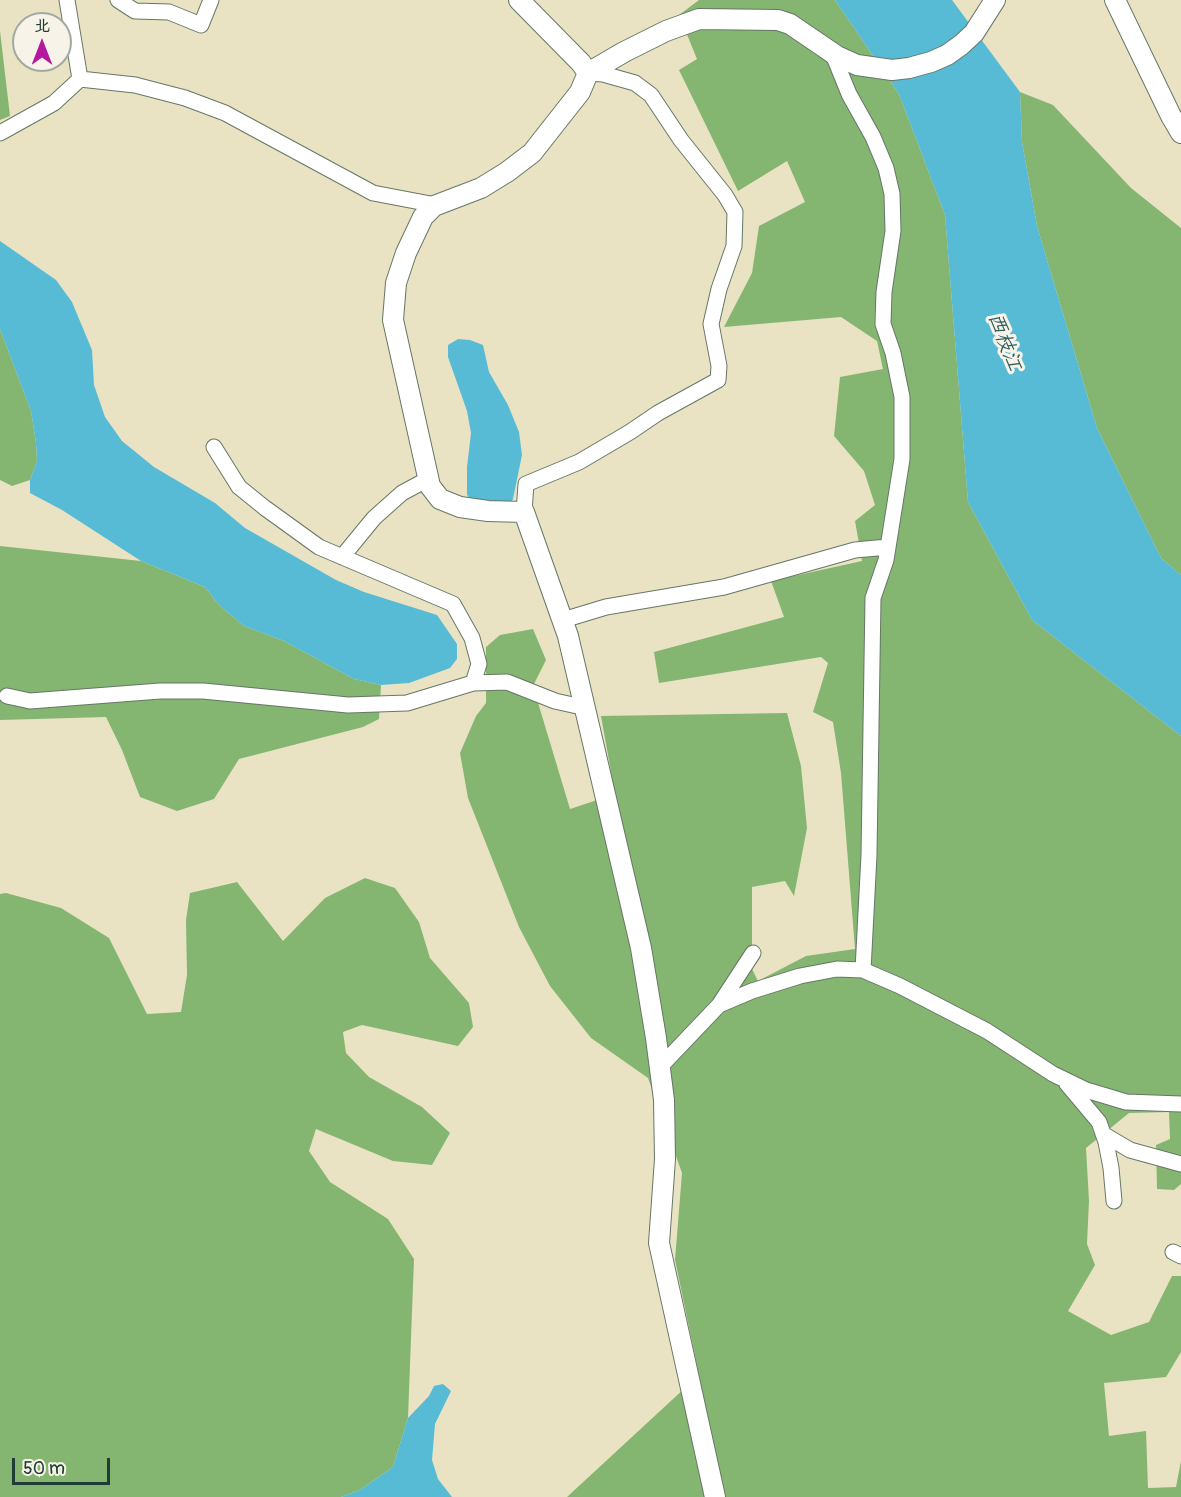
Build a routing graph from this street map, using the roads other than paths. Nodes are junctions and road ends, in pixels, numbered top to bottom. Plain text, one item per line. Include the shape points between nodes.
1 (67, 0) edge
2 (118, 0) edge
3 (212, 0) edge
4 (519, 0) edge
5 (1115, 0) edge
6 (991, 6) edge
7 (834, 54) junction
8 (588, 73) junction
9 (80, 80) junction
10 (0, 133) edge
11 (1181, 133) edge
12 (436, 205) junction
13 (214, 447) dead end
14 (429, 479) junction
15 (524, 512) junction
16 (888, 547) junction
17 (342, 557) junction
18 (563, 620) junction
19 (473, 683) junction
20 (6, 696) dead end
21 (586, 708) junction
22 (753, 953) dead end
23 (863, 970) junction
24 (719, 1005) junction
25 (660, 1067) junction
26 (1061, 1077) junction
27 (1181, 1104) edge
28 (1103, 1134) junction
29 (1181, 1164) edge
30 (1114, 1201) dead end
31 (715, 1497) edge

1 - 9 street
2 - 3 street via 135,10 169,12 201,25
4 - 8 street
5 - 11 street
6 - 7 street via 974,33 947,55 931,62 883,69 857,65
7 - 8 street via 778,20 699,19 666,31
7 - 16 street via 886,168 892,194 893,231 883,324 902,397 902,459
8 - 12 street via 580,92 532,153 481,188
8 - 15 street via 636,83 651,94 735,212 734,246 711,324 718,380 579,462 526,484
9 - 10 street via 54,103
9 - 12 street via 135,85 185,98 225,113 373,194
12 - 14 street via 423,217 406,253 393,301 393,320
13 - 17 street via 239,487 319,547
14 - 15 street via 440,499 460,507
14 - 17 street via 402,493 374,518
15 - 18 street
16 - 18 street via 855,550 724,587 606,607
16 - 23 street via 873,598
17 - 19 street via 453,604 472,638 479,664
18 - 21 street
19 - 20 street via 407,704 348,705 203,691 30,701
19 - 21 street via 507,682 555,701
21 - 25 street via 641,948
22 - 24 street
23 - 24 street via 837,969 800,976
23 - 26 street via 987,1031
24 - 25 street
25 - 31 street via 665,1160 659,1243
26 - 27 street via 1086,1090 1126,1102
26 - 28 street via 1099,1122
28 - 29 street via 1130,1150
28 - 30 street

